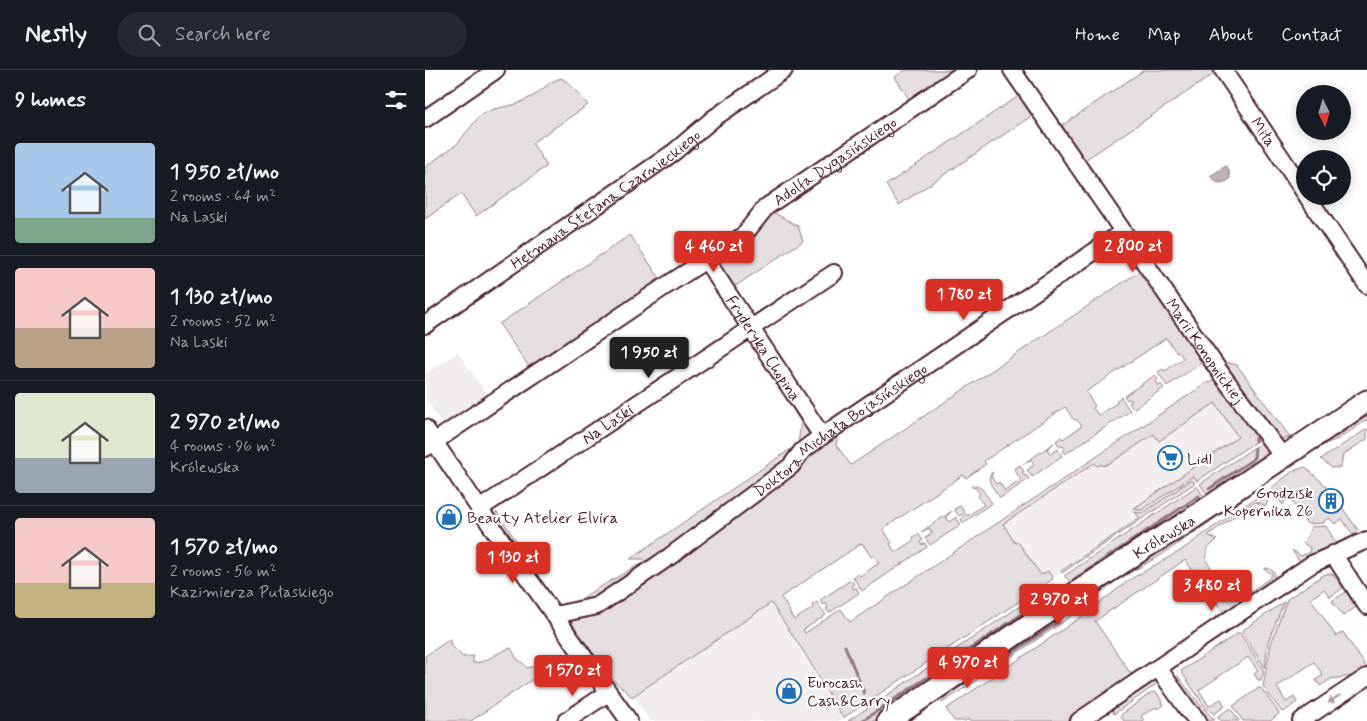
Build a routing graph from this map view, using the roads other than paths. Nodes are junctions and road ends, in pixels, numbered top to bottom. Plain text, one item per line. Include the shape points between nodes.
1 (496, 70) edge
2 (784, 70) edge
3 (968, 70) edge
4 (1012, 70) edge
5 (1223, 70) edge
6 (425, 119) edge
7 (1296, 180) edge
8 (1313, 205) edge
9 (1123, 232) junction
10 (706, 260) junction
11 (834, 273) dead end
12 (1367, 285) edge
13 (425, 325) edge
14 (751, 328) junction
15 (1367, 401) edge
16 (425, 428) edge
17 (822, 436) junction
18 (430, 445) edge
19 (1283, 457) junction
20 (479, 509) junction
21 (1367, 540) edge
22 (1333, 554) junction
23 (1367, 606) edge
24 (555, 615) junction
25 (1159, 668) junction
26 (1367, 677) edge
27 (608, 692) junction
28 (566, 721) edge
29 (629, 721) edge
30 (888, 721) edge
31 (1079, 721) edge
32 (1198, 721) edge
33 (1301, 721) edge

1 - 6 street
2 - 13 street, Hetmana Stefana Czarnieckiego via 714,118 673,152
3 - 10 street, Adolfa Dygasińskiego via 766,207 743,236
4 - 9 street, Marii Konopnickiej
5 - 7 street, Miła
8 - 12 street
9 - 17 street, Doktora Michała Bojasińskiego
9 - 19 street, Marii Konopnickiej
10 - 14 street, Fryderyka Chopina
10 - 18 street, Adolfa Dygasińskiego
11 - 14 street, Na Laski
14 - 17 street, Fryderyka Chopina
14 - 20 street, Na Laski
15 - 19 main road, Królewska
16 - 18 street
17 - 24 street, Doktora Michała Bojasińskiego via 802,451 791,466 594,608
18 - 20 street
19 - 30 main road, Królewska via 1070,596
20 - 24 street
21 - 22 street
22 - 23 street
22 - 25 street via 1312,564
24 - 27 street
25 - 31 street
25 - 32 street
26 -> 33 street
27 - 28 street
27 - 29 street

